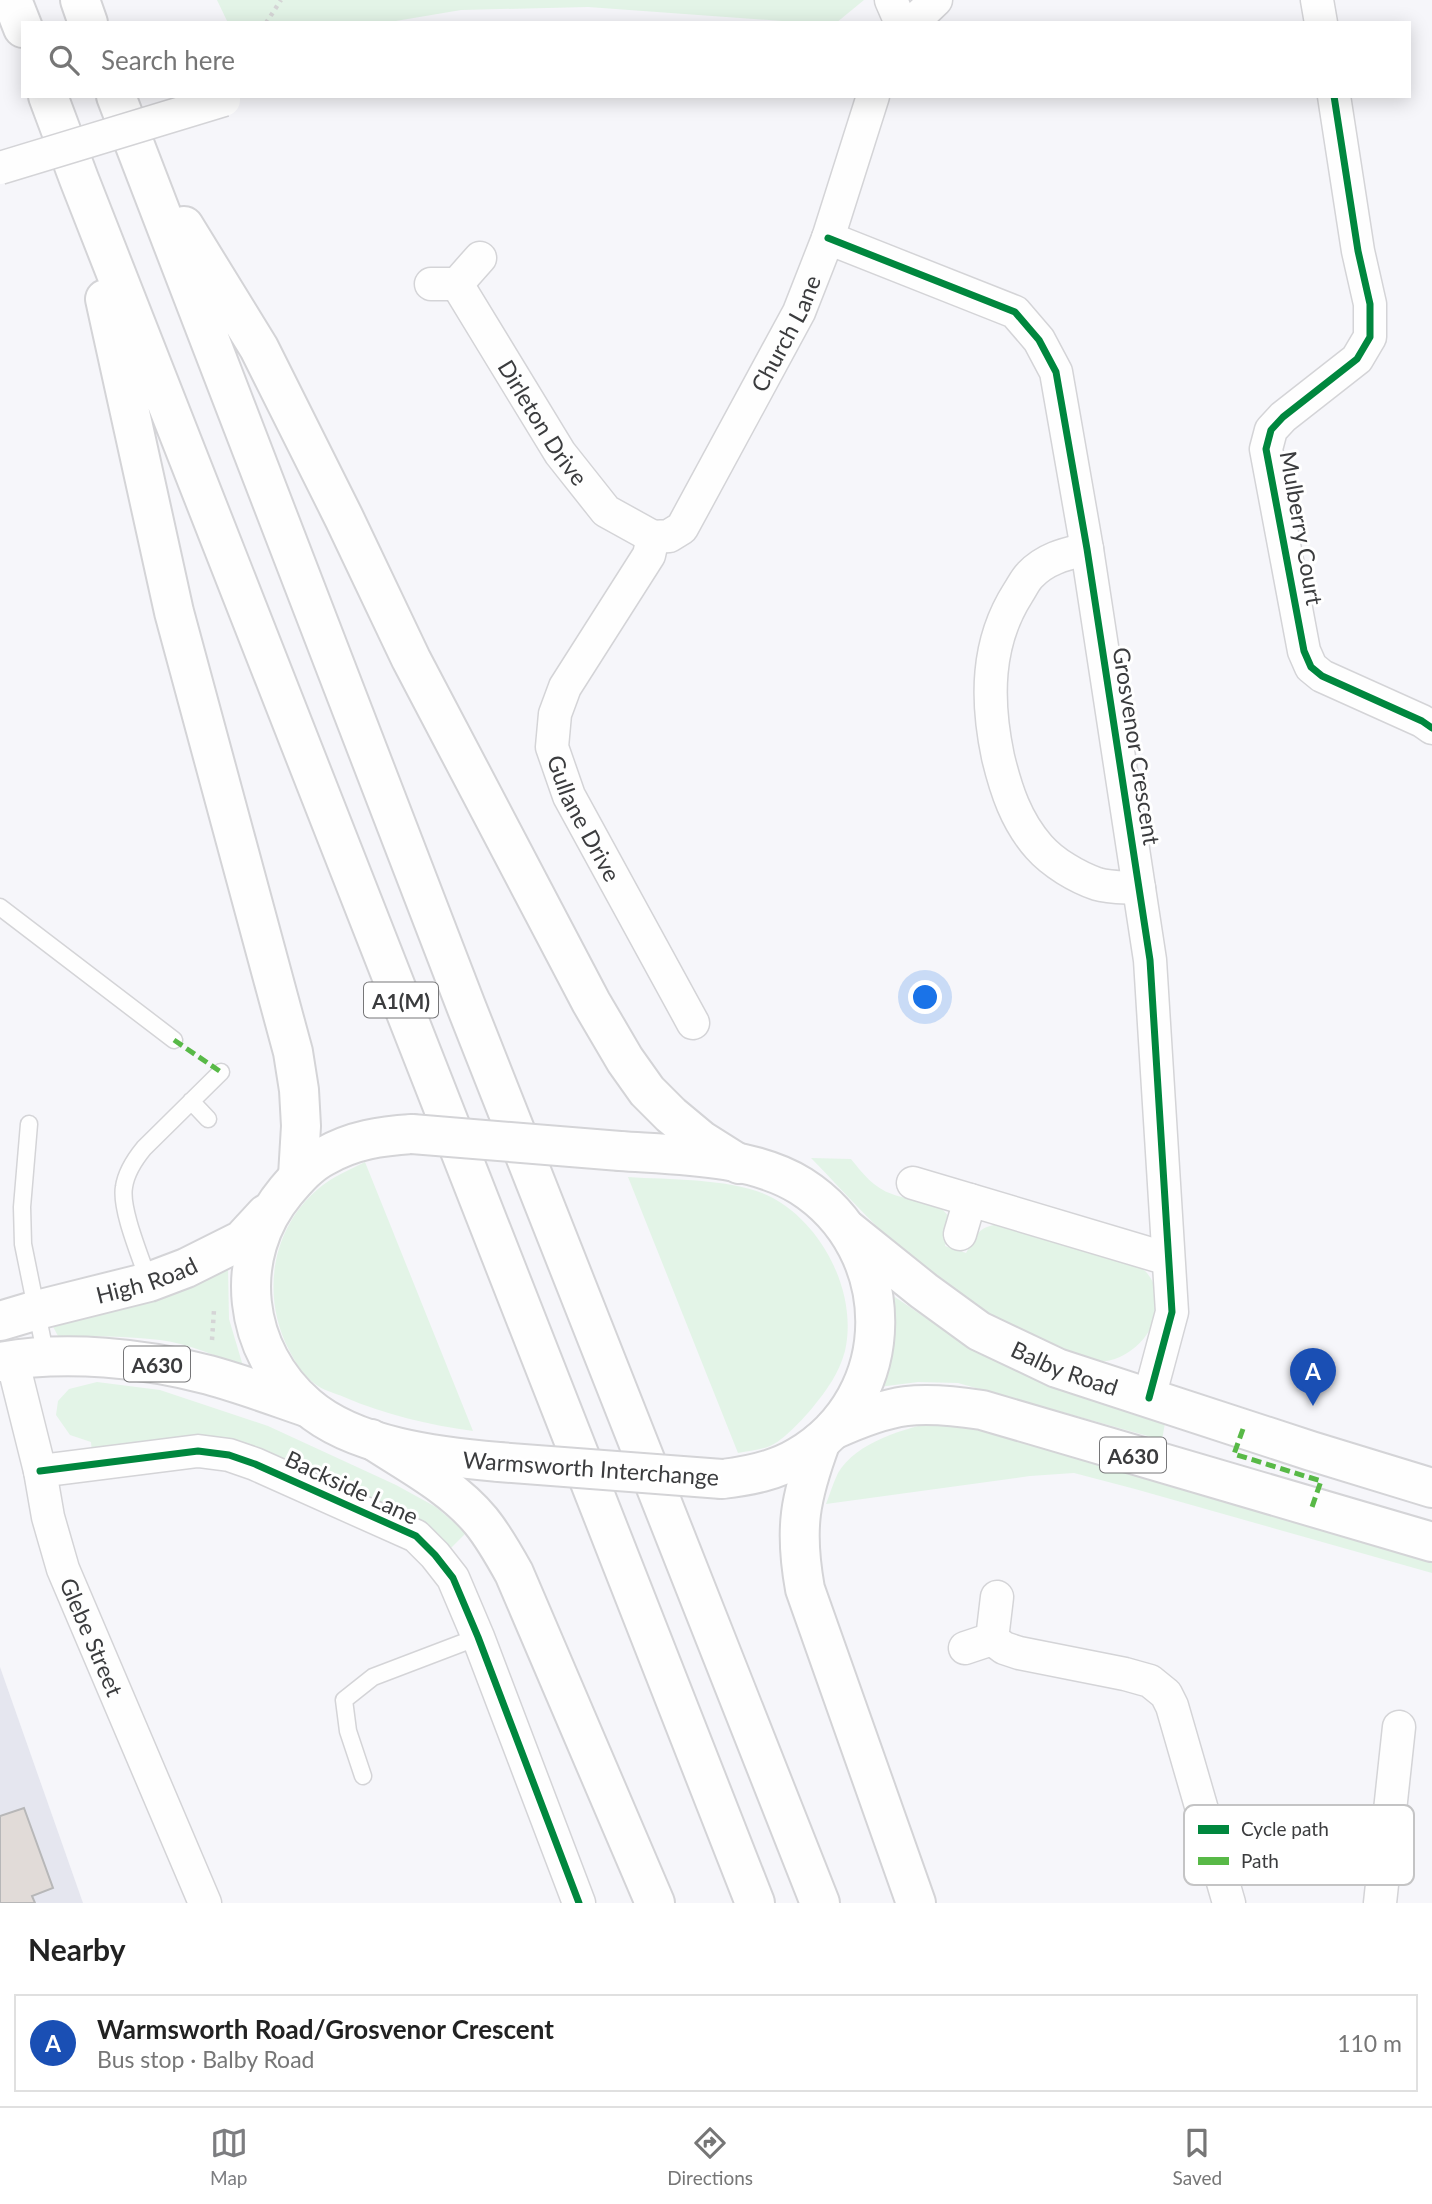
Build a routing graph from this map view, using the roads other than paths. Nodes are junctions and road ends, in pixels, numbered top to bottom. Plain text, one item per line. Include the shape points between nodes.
1 (12, 0) edge
2 (80, 0) edge
3 (891, 0) edge
4 (936, 0) edge
5 (1317, 0) edge
6 (88, 21) edge
7 (900, 21) edge
8 (914, 21) edge
9 (1321, 21) edge
10 (21, 24) edge
11 (49, 98) edge
12 (117, 98) edge
13 (232, 98) edge
14 (872, 98) edge
15 (1334, 98) edge
16 (134, 144) junction
17 (0, 167) edge
18 (79, 180) junction
19 (828, 238) junction
20 (480, 258) dead end
21 (653, 537) junction
22 (1087, 549) junction
23 (1432, 728) edge
24 (1139, 888) junction
25 (0, 907) edge
26 (694, 1023) dead end
27 (174, 1040) dead end
28 (221, 1072) dead end
29 (191, 1101) junction
30 (208, 1119) dead end
31 (29, 1124) dead end
32 (739, 1164) junction
33 (913, 1183) dead end
34 (286, 1190) junction
35 (970, 1200) junction
36 (848, 1230) junction
37 (960, 1234) dead end
38 (1168, 1259) junction
39 (149, 1282) junction
40 (37, 1310) junction
41 (0, 1321) edge
42 (20, 1359) edge
43 (1149, 1398) junction
44 (308, 1407) junction
45 (827, 1435) junction
46 (371, 1439) junction
47 (40, 1471) junction
48 (1432, 1488) edge
49 (1432, 1542) edge
50 (996, 1597) dead end
51 (478, 1637) junction
52 (1399, 1727) dead end
53 (363, 1776) dead end
54 (1201, 1805) edge
55 (1391, 1805) edge
56 (1224, 1885) edge
57 (1382, 1885) edge
58 (205, 1903) edge
59 (579, 1903) edge
60 (655, 1903) edge
61 (755, 1903) edge
62 (820, 1903) edge
63 (916, 1903) edge
64 (1229, 1903) edge
65 (1380, 1903) edge

1 - 10 main road
2 - 6 main road
3 - 7 street
4 - 8 street
5 - 9 street
11 - 18 main road, A1(M)
12 - 16 main road, A1(M)
13 - 17 street, bridge
14 - 19 street, Church Lane
15 - 23 street, Mulberry Court via 1370,304 1370,337 1357,359 1270,430 1266,449 1304,651 1311,667
16 - 32 main road via 259,348 411,659 625,1060 671,1115
16 - 62 main road, A1(M) via 476,1032
18 - 34 main road via 174,612 293,1052 301,1126
18 - 61 main road, A1(M)
19 - 21 street, Church Lane via 799,312 682,528 669,536
19 - 22 street, Grosvenor Crescent via 1015,312 1039,340 1056,372
20 - 21 street, Dirleton Drive via 444,284 560,453 606,511
21 - 26 street, Gullane Drive via 649,555 565,687 555,714 552,747 569,796 686,980
22 - 24 street, Grosvenor Crescent
22 - 24 street via 1053,557 1030,575 1009,607 990,679 991,723 1009,796 1019,821 1040,849 1063,867 1098,884
24 - 38 street, Grosvenor Crescent via 1150,960
25 - 27 lane
28 - 29 lane
29 - 30 lane
29 - 39 lane via 136,1158 124,1186 123,1201
31 - 40 lane via 23,1244
32 - 34 main road, Warmsworth Interchange, bridge via 412,1134 351,1143 323,1157
32 - 36 main road, Warmsworth Interchange via 771,1171 800,1186
33 - 35 street
34 - 39 main road, High Road via 242,1241
34 - 44 main road, Warmsworth Interchange via 258,1238 251,1275 252,1312 263,1349 282,1381
35 - 37 street
35 - 38 street
36 - 43 main road, Balby Road / A630 via 979,1331 1057,1368
36 - 45 main road, Warmsworth Interchange via 873,1286 874,1348 852,1405
38 - 43 street, Grosvenor Crescent via 1172,1312
39 - 40 main road, High Road
40 - 41 main road, High Road
40 - 42 lane
42 - 44 main road, A630 via 161,1364
42 - 47 street, Glebe Street
43 - 48 main road, Balby Road / A630
44 - 46 main road, Warmsworth Interchange
45 - 46 main road, Warmsworth Interchange, bridge via 775,1469 722,1479 446,1457
45 - 49 main road, A630 via 895,1407 942,1404 982,1410
45 - 63 main road via 806,1482 801,1507 800,1559 805,1589
46 - 60 main road via 443,1486 498,1544
47 - 51 street, Backside Lane via 198,1451 255,1464 416,1536 453,1578
47 - 58 street, Glebe Street via 63,1569
50 - 54 street via 979,1643 1150,1681 1166,1694
51 - 53 lane via 373,1677 344,1700 348,1731
51 - 59 street, Backside Lane
52 - 55 street
56 - 64 street
57 - 65 street

